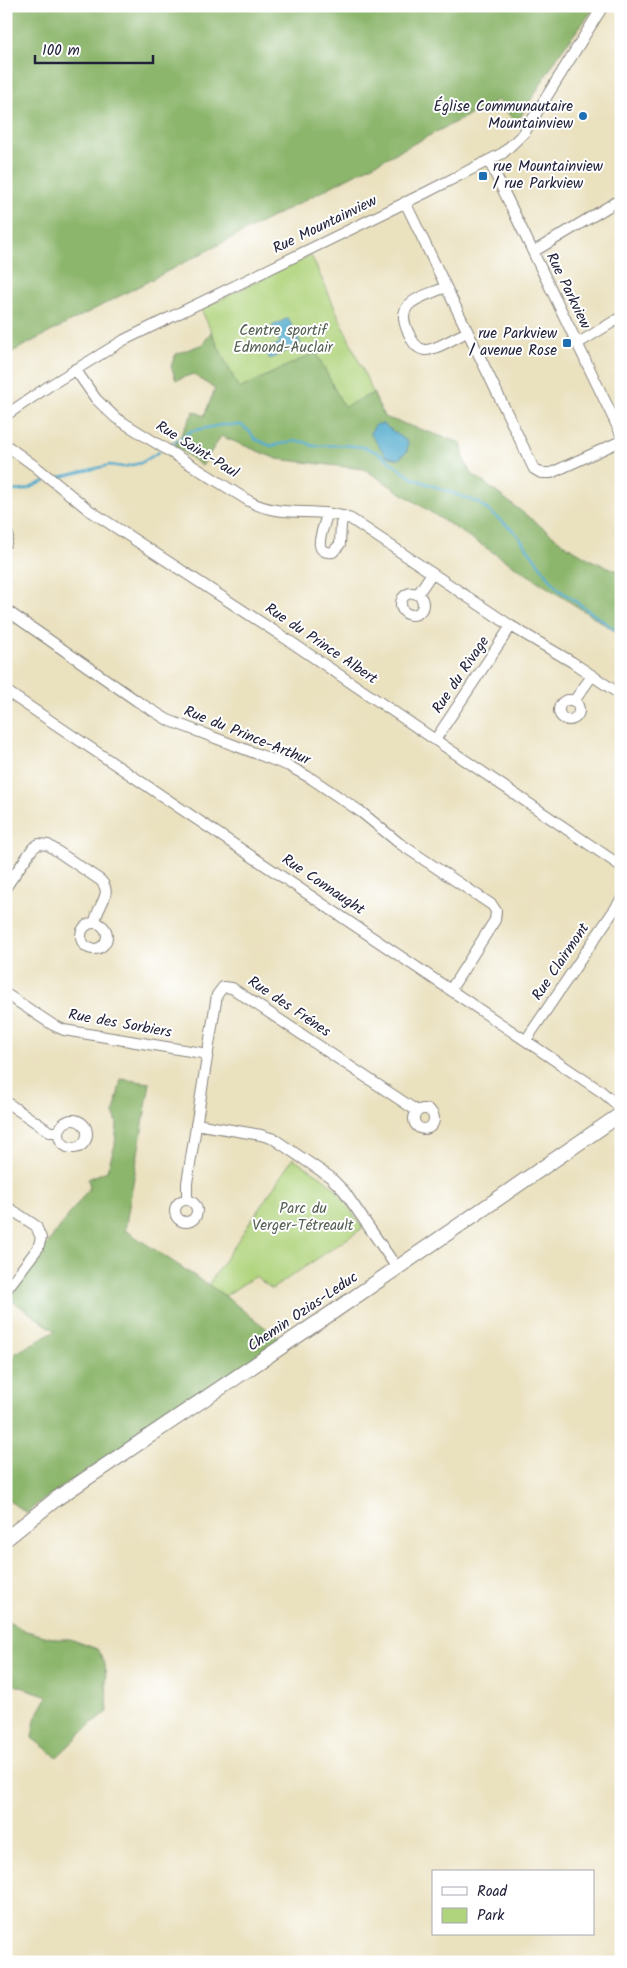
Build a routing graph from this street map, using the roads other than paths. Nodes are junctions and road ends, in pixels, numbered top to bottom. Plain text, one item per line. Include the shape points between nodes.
1 (604, 6) edge
2 (489, 161) junction
3 (621, 199) edge
4 (405, 202) junction
5 (533, 252) junction
6 (446, 287) junction
7 (621, 317) edge
8 (467, 332) junction
9 (577, 344) junction
10 (75, 369) junction
11 (6, 415) edge
12 (621, 434) edge
13 (621, 441) edge
14 (6, 445) edge
15 (326, 513) junction
16 (344, 516) junction
17 (7, 530) edge
18 (6, 543) edge
19 (432, 573) junction
20 (418, 594) dead end
21 (6, 610) edge
22 (512, 626) junction
23 (592, 676) junction
24 (6, 691) edge
25 (621, 695) edge
26 (574, 701) dead end
27 (435, 740) junction
28 (621, 866) edge
29 (6, 887) edge
30 (621, 900) edge
31 (96, 923) dead end
32 (451, 989) junction
33 (6, 994) edge
34 (526, 1040) junction
35 (208, 1054) junction
36 (6, 1102) edge
37 (621, 1108) edge
38 (418, 1111) dead end
39 (621, 1114) edge
40 (196, 1124) junction
41 (60, 1132) dead end
42 (187, 1200) dead end
43 (6, 1206) edge
44 (397, 1268) junction
45 (6, 1290) edge
46 (6, 1539) edge

1 - 2 street, Rue Mountainview via 524,133 507,150
2 - 4 street, Rue Mountainview
2 - 5 street, Rue Parkview
3 - 5 street
4 - 6 street
4 - 10 street, Rue Mountainview via 159,322
5 - 9 street, Rue Parkview
6 - 8 street
6 - 8 street via 405,308 403,319 410,336 417,347 427,350
7 - 9 street
8 - 13 street via 536,470 543,474 551,473
9 - 12 street, Rue Parkview
10 - 11 street, Rue Mountainview
10 - 15 street, Rue Saint-Paul via 96,399 116,418 249,501 273,510
14 - 27 street, Rue du Prince Albert via 89,510
15 - 16 street, Rue Saint-Paul
15 - 16 street via 319,542 326,552 333,552 339,546
16 - 19 street, Rue Saint-Paul
17 - 18 street
19 - 20 street
19 - 22 street, Rue Saint-Paul
21 - 32 street, Rue du Prince-Arthur via 168,720 300,771 492,905 496,911 495,920
22 - 23 street, Rue Saint-Paul
22 - 27 street, Rue du Rivage
23 - 25 street, Rue Saint-Paul
23 - 26 street
24 - 32 street, Rue Connaught
27 - 28 street, Rue du Prince Albert
29 - 31 street via 33,848 39,844 48,845 105,885 106,894 96,914
30 - 34 street, Rue Clairmont
32 - 34 street, Rue Connaught
33 - 35 street, Rue des Sorbiers via 64,1030
34 - 37 street, Rue Connaught
35 - 38 street, Rue des Frénes via 217,993 228,986
35 - 40 street, Rue des Frénes
36 - 41 street via 50,1132
39 - 44 street, Chemin Ozias-Leduc
40 - 42 street, Rue des Frénes
40 - 44 street via 274,1139 330,1177 344,1191
43 - 45 street via 36,1226 41,1238
44 - 46 street, Chemin Ozias-Leduc via 56,1499

